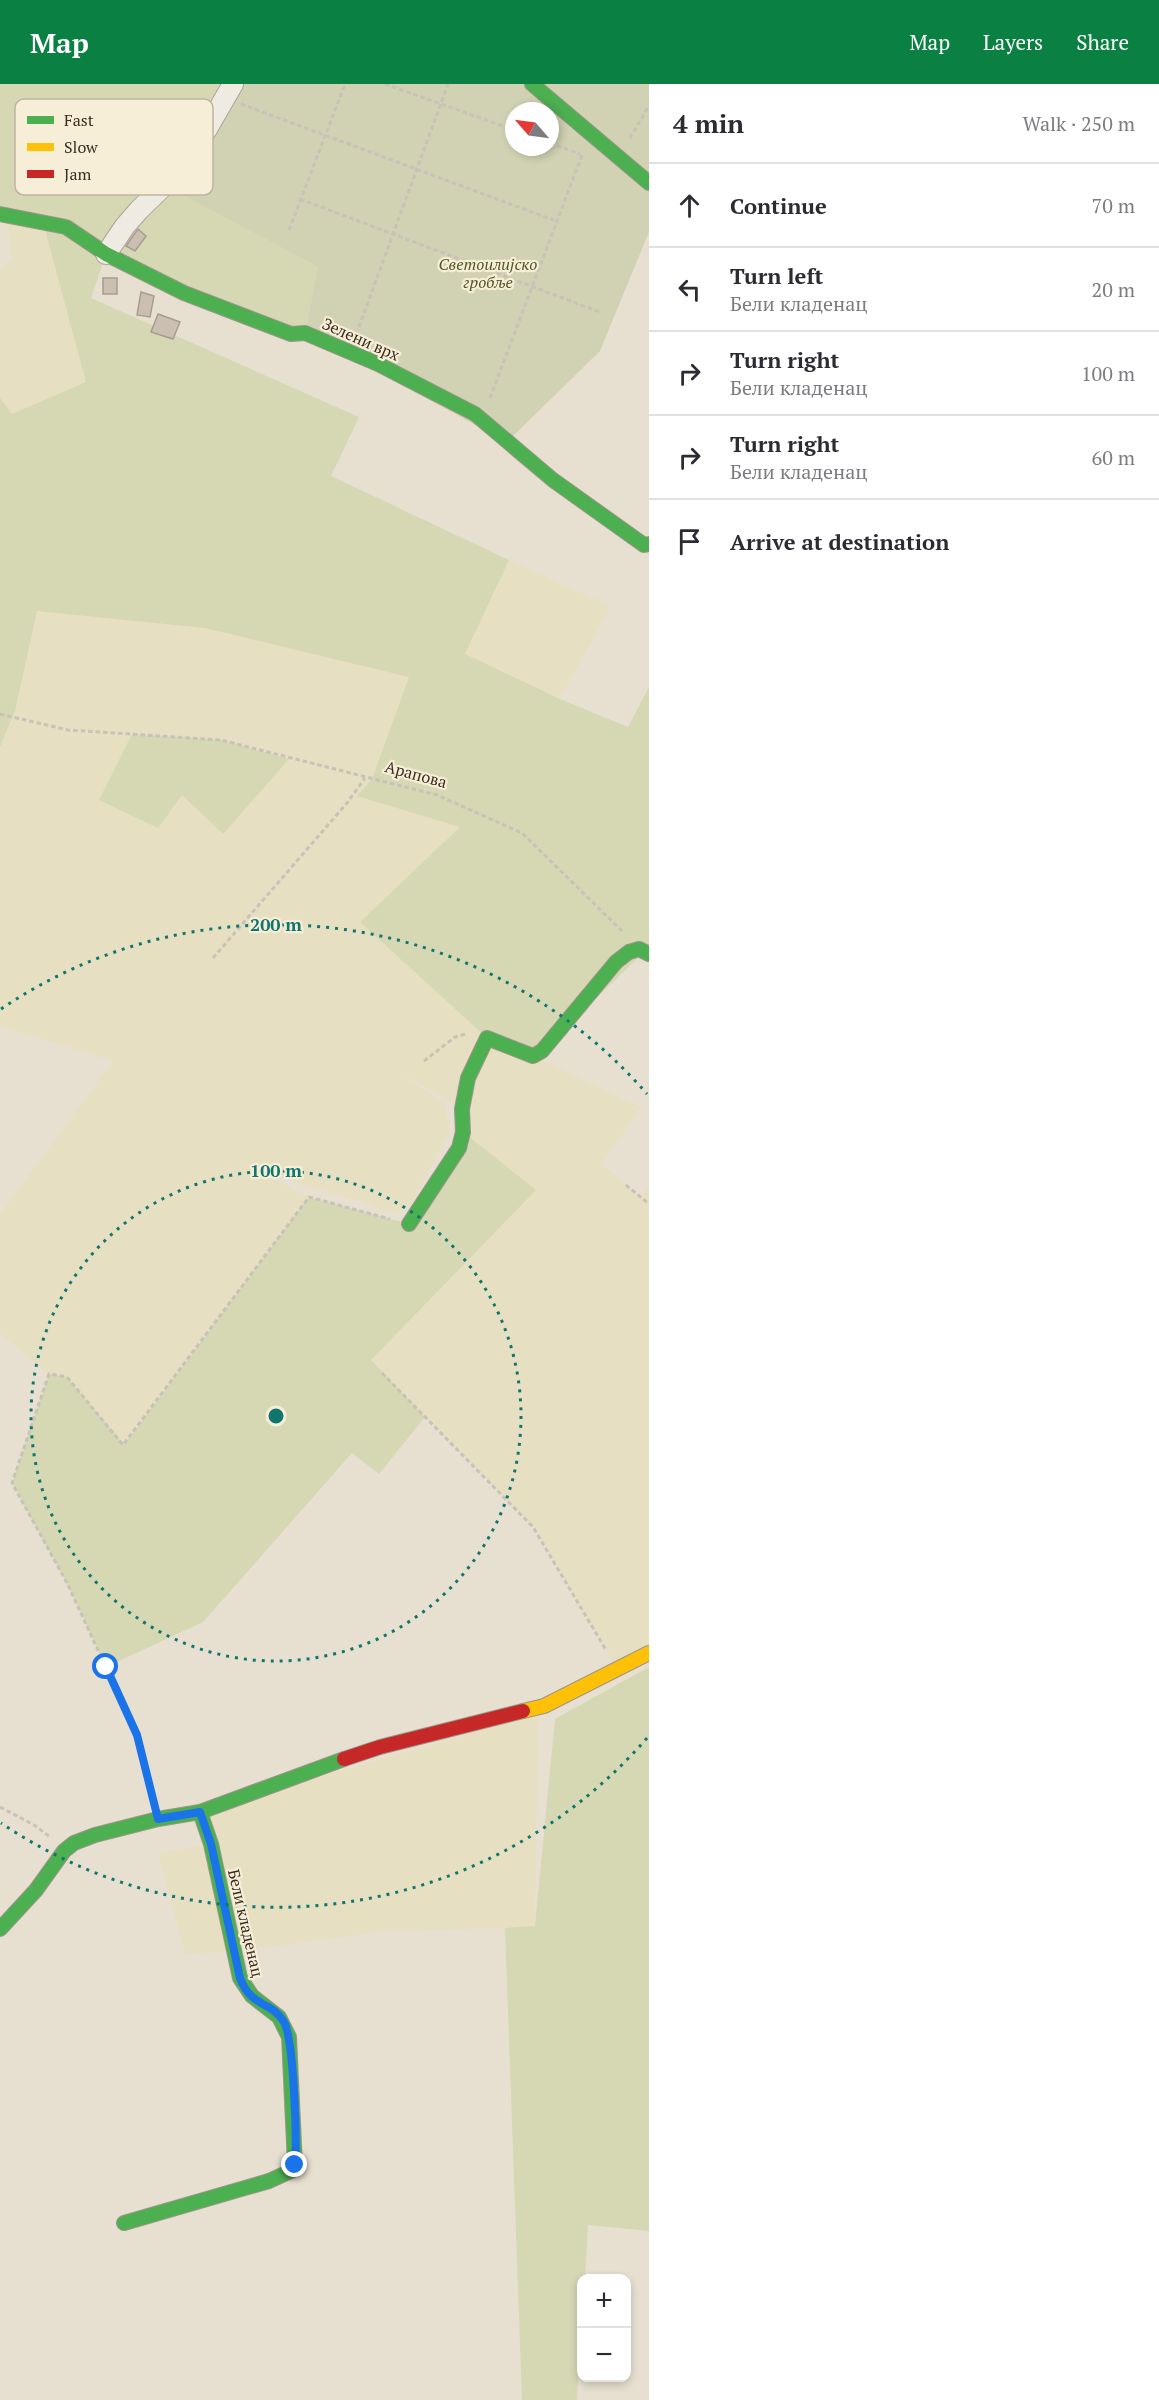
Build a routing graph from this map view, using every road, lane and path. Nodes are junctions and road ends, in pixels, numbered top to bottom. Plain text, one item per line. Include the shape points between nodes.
1 (345, 84) edge
2 (385, 84) edge
3 (448, 84) edge
4 (532, 84) edge
5 (235, 93) edge
6 (441, 104) junction
7 (649, 106) edge
8 (213, 121) edge
9 (505, 127) edge
10 (325, 135) junction
11 (559, 146) edge
12 (582, 155) junction
13 (591, 156) dead end
14 (619, 158) junction
15 (417, 169) junction
16 (649, 183) edge
17 (154, 195) edge
18 (300, 199) junction
19 (0, 214) edge
20 (556, 222) junction
21 (289, 230) dead end
22 (393, 233) junction
23 (106, 254) junction
24 (532, 286) junction
25 (600, 312) dead end
26 (358, 327) dead end
27 (490, 398) dead end
28 (646, 545) edge
29 (0, 714) edge
30 (365, 778) junction
31 (644, 951) edge
32 (213, 957) dead end
33 (487, 1038) junction
34 (424, 1061) dead end
35 (627, 1185) dead end
36 (649, 1204) edge
37 (409, 1224) joint
38 (382, 1372) dead end
39 (649, 1653) edge
40 (618, 1670) junction
41 (0, 1807) edge
42 (200, 1812) junction
43 (158, 1819) junction
44 (64, 1851) junction
45 (0, 1929) edge
46 (124, 2223) dead end

1 - 10 path
2 - 6 path
3 - 6 path
4 - 14 street
5 - 8 street
5 - 10 path
6 - 9 path
6 - 15 path
7 - 14 path
10 - 15 path
10 - 18 path
11 - 12 path
12 - 13 path
12 - 20 path
14 - 16 street
15 - 20 path
15 - 22 path
17 - 23 street via 125,226
18 - 21 path
18 - 22 path
19 - 23 street, Зелени врх via 66,227
20 - 24 path
22 - 24 path
22 - 26 path
23 - 28 street, Зелени врх via 184,293 291,334 304,333 438,393 475,414 554,480
24 - 25 path
24 - 27 path
29 - 30 path via 68,730 221,740
30 - 31 path, Арапова via 438,795 522,833
30 - 32 path, Арапова
31 - 33 street via 629,952 616,962 542,1051 533,1056
33 - 34 path via 478,1034 455,1037
33 - 37 street via 468,1078 459,1148
35 - 36 path
37 - 43 path via 309,1197 123,1445 67,1377 50,1374 12,1483 67,1583 137,1735
38 - 40 path via 533,1527
39 - 40 street
40 - 42 street via 544,1706 380,1747
41 - 44 path via 34,1825
42 - 43 street
42 - 46 street, Бели кладенац via 211,1844 240,1978 250,1997 280,2016 289,2037 295,2165 291,2171 269,2181
43 - 44 street via 95,1835
44 - 45 street via 36,1890

